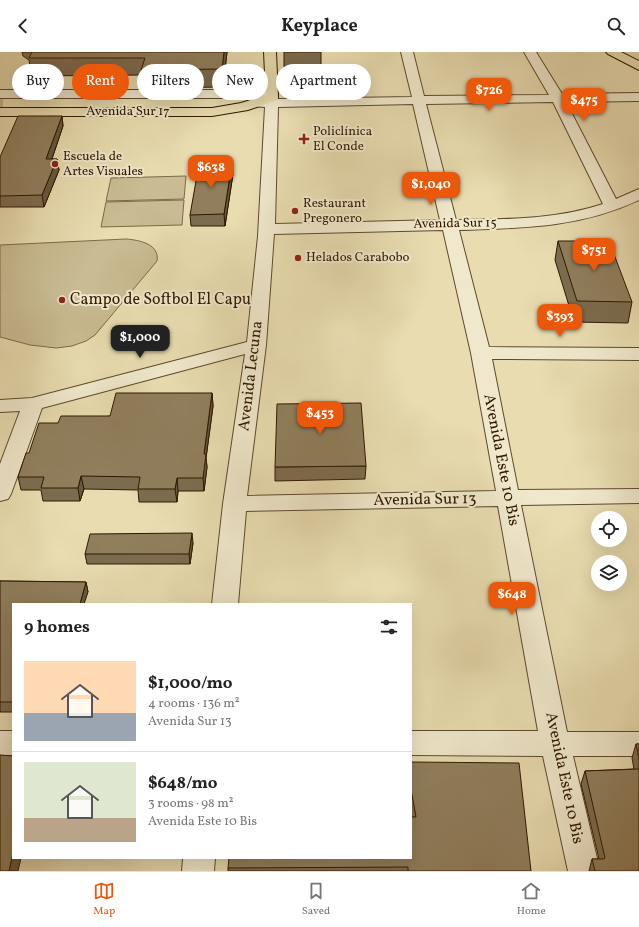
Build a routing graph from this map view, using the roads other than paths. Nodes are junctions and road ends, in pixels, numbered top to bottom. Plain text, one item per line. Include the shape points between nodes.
1 (270, 52) edge
2 (407, 52) edge
3 (530, 52) edge
4 (612, 52) edge
5 (639, 66) edge
6 (639, 97) edge
7 (271, 98) junction
8 (558, 99) junction
9 (419, 100) junction
10 (229, 103) junction
11 (255, 103) junction
12 (1, 107) edge
13 (212, 112) junction
14 (639, 194) edge
15 (612, 206) junction
16 (449, 225) junction
17 (266, 229) junction
18 (256, 345) junction
19 (481, 353) junction
20 (639, 354) edge
21 (33, 404) junction
22 (0, 406) edge
23 (0, 494) edge
24 (639, 496) edge
25 (508, 498) junction
26 (236, 504) junction
27 (225, 603) edge
28 (0, 743) edge
29 (12, 743) edge
30 (412, 743) edge
31 (555, 743) junction
32 (639, 744) edge
33 (199, 859) edge
34 (198, 871) edge
35 (584, 871) edge

1 - 7 main road, Avenida Lecuna
2 - 9 street, Avenida Este 10 Bis
3 - 8 street
4 - 5 main road
6 - 8 street, Avenida Sur 17
7 - 9 street, Avenida Sur 17
7 - 11 street, Avenida Sur 17
7 - 12 street
7 - 17 street, Avenida Lecuna
8 - 9 street, Avenida Sur 17
8 - 15 street
9 - 16 street, Avenida Este 10 Bis
10 - 11 main road, Avenida Sur 17
10 - 12 main road, Avenida Sur 17
10 - 13 main road
11 - 13 main road, Avenida Sur 17
12 - 13 main road, Avenida Sur 17
14 - 15 street, Avenida Sur 15
15 - 16 street, Avenida Sur 15 via 573,218 534,223
16 - 17 street, Avenida Sur 15
16 - 19 street, Avenida Este 10 Bis
17 - 18 street, Avenida Lecuna
18 - 21 street
18 - 26 street, Avenida Lecuna
19 - 20 street
19 - 25 street, Avenida Este 10 Bis
21 - 22 street
21 - 23 street
24 - 25 street, Avenida Sur 13
25 - 26 street, Avenida Sur 13
25 - 31 street, Avenida Este 10 Bis
26 - 27 street, Avenida Lecuna
28 - 29 street
30 - 31 street
31 - 32 street
31 - 35 street, Avenida Este 10 Bis
33 - 34 street

